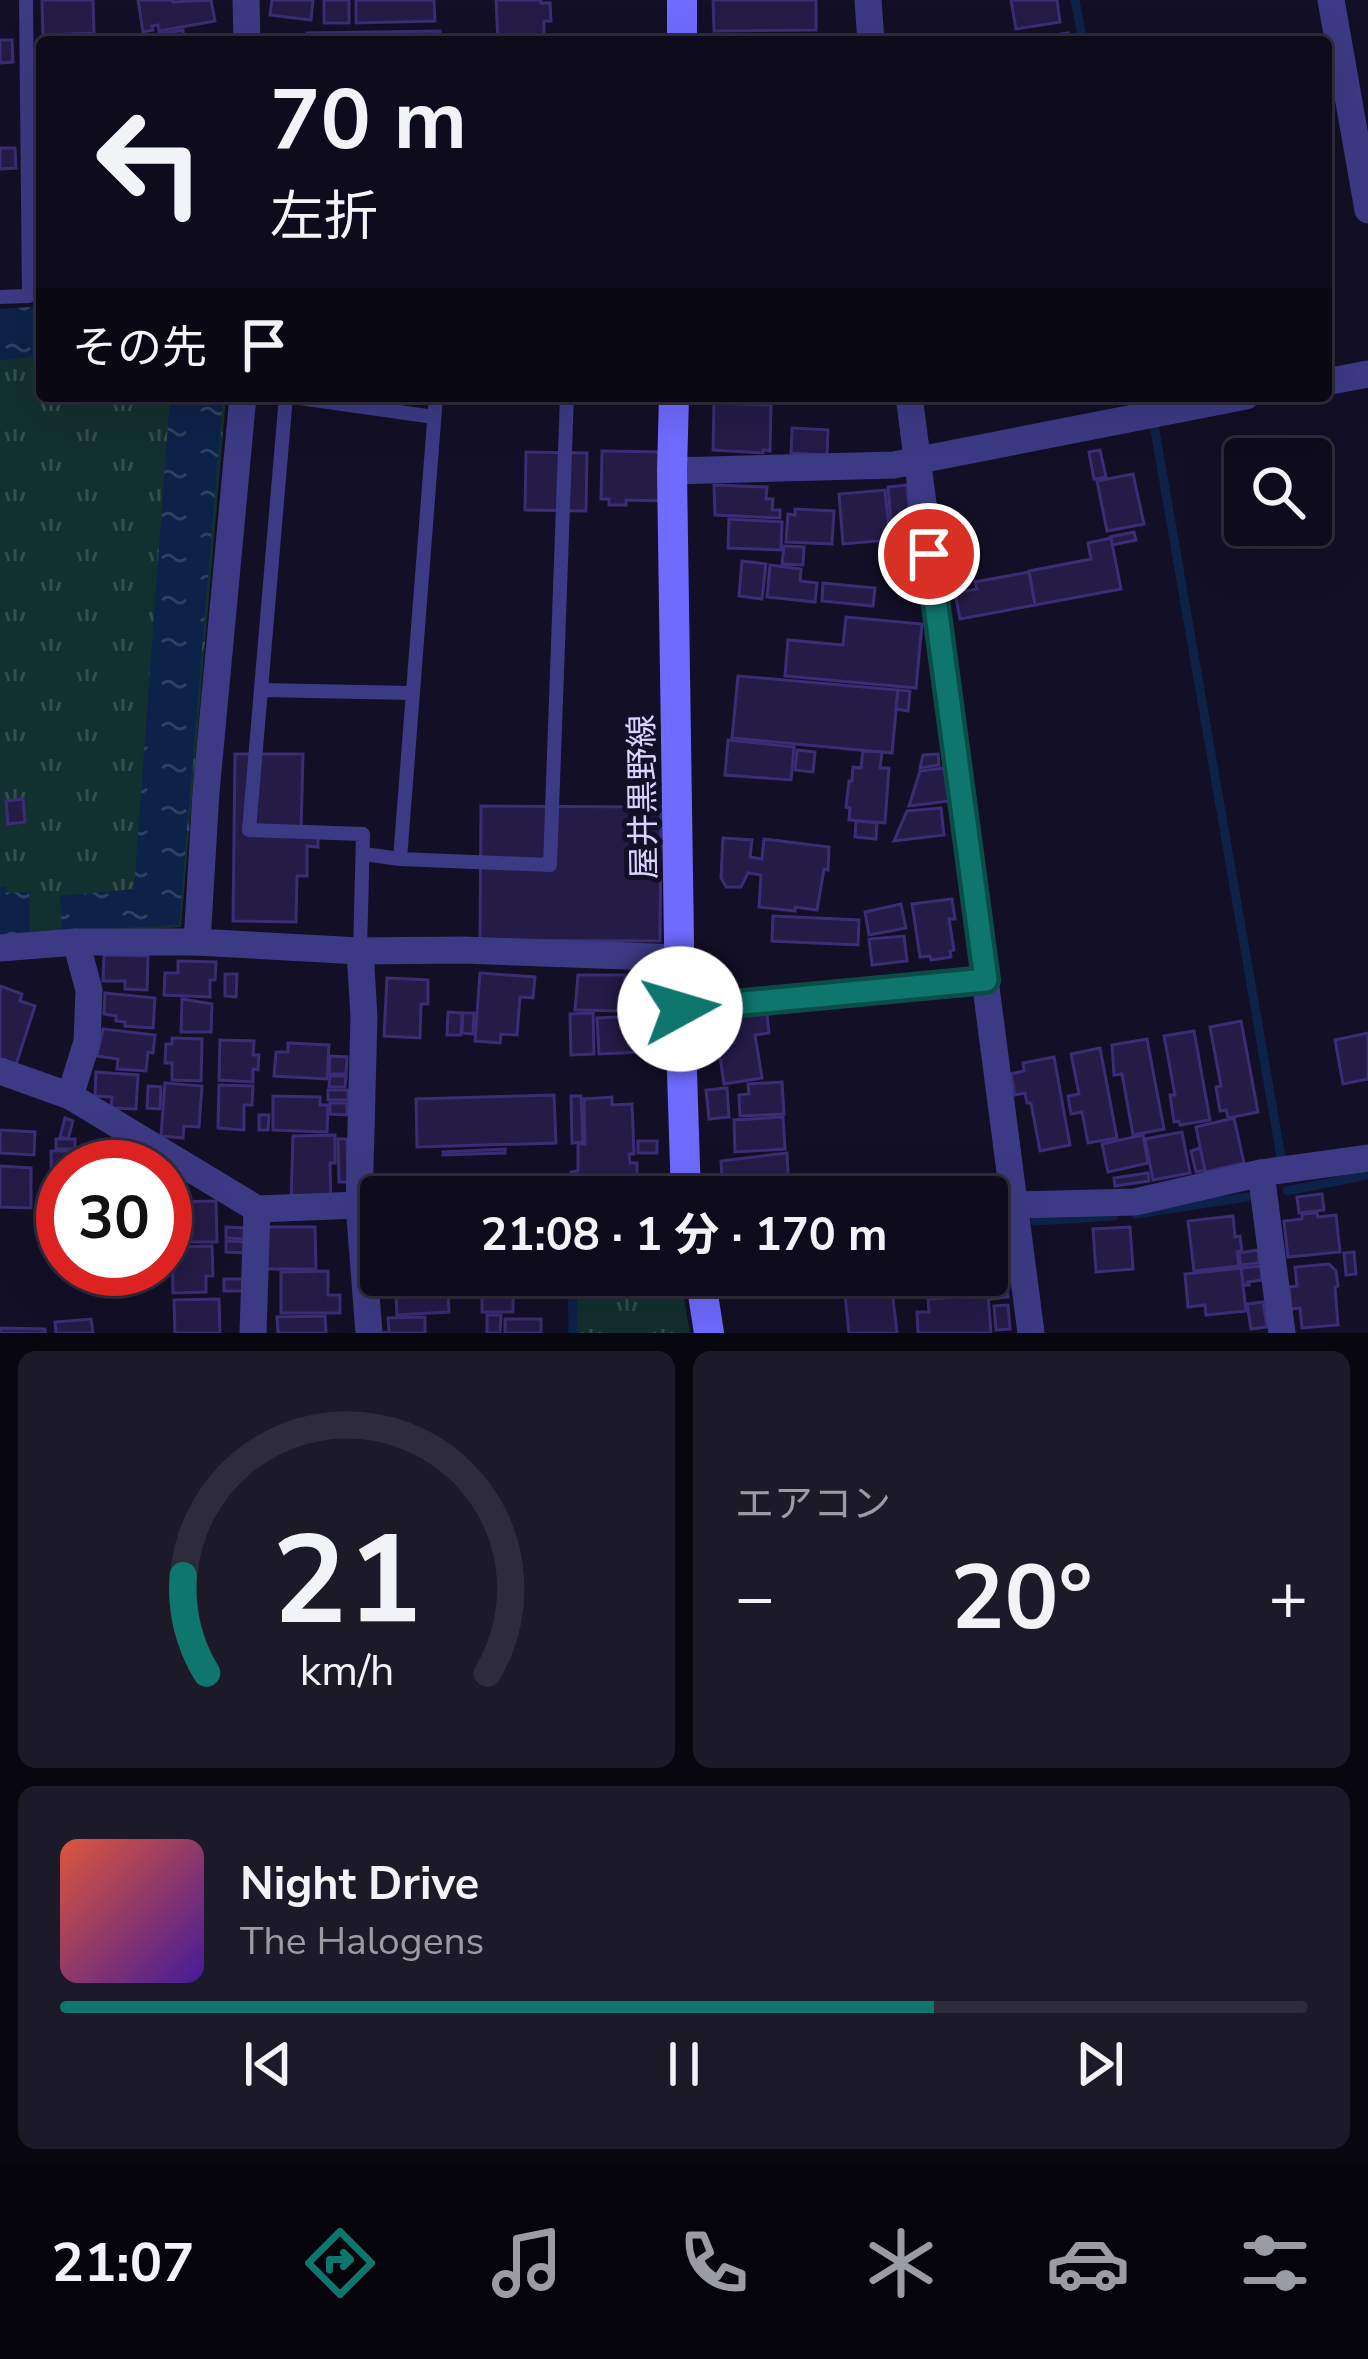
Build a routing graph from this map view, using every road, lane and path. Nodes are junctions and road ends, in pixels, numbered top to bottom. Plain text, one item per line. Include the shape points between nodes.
1 (26, 0) edge
2 (246, 0) edge
3 (682, 0) edge
4 (868, 0) edge
5 (1330, 0) edge
6 (247, 36) edge
7 (682, 36) edge
8 (871, 36) edge
9 (1368, 210) edge
10 (0, 297) edge
11 (1368, 374) edge
12 (1332, 381) edge
13 (242, 402) edge
14 (285, 402) edge
15 (328, 402) edge
16 (435, 402) edge
17 (567, 402) edge
18 (674, 402) edge
19 (910, 402) edge
20 (1215, 402) edge
21 (434, 417) junction
22 (916, 459) junction
23 (672, 471) junction
24 (261, 690) junction
25 (412, 693) junction
26 (364, 854) junction
27 (400, 859) junction
28 (76, 942) junction
29 (197, 942) junction
30 (0, 948) edge
31 (360, 951) junction
32 (681, 958) junction
33 (986, 980) junction
34 (680, 1009) junction
35 (0, 1071) edge
36 (70, 1096) junction
37 (1368, 1158) edge
38 (1261, 1173) junction
39 (685, 1176) edge
40 (359, 1204) junction
41 (1014, 1205) junction
42 (257, 1209) junction
43 (704, 1296) edge
44 (253, 1333) edge
45 (369, 1333) edge
46 (710, 1333) edge
47 (1031, 1333) edge
48 (1282, 1333) edge

1 - 10 lane via 29,296
2 - 6 street
3 - 7 main road
4 - 8 street
5 - 9 street
11 - 12 street
13 - 29 street
14 - 24 lane
15 - 21 lane
16 - 21 lane
17 - 27 lane via 550,865
18 - 23 main road, 屋井黒野線
19 - 22 street
20 - 22 street
21 - 25 lane
22 - 23 street
22 - 33 street
23 - 32 main road, 屋井黒野線
24 - 25 lane
24 - 26 lane via 249,830 363,834
25 - 27 lane
26 - 27 lane
26 - 31 lane
28 - 29 street
28 - 30 street
28 - 36 street via 89,990 87,1042
29 - 31 street
31 - 32 street
31 - 40 street
32 - 34 main road, 屋井黒野線
33 - 34 street
33 - 41 street
34 - 39 main road, 屋井黒野線
35 - 36 street
36 - 42 street
37 - 38 street
38 - 41 street via 1135,1202
38 - 48 street
40 - 42 street
40 - 45 street
41 - 47 street
42 - 44 street
43 - 46 main road

